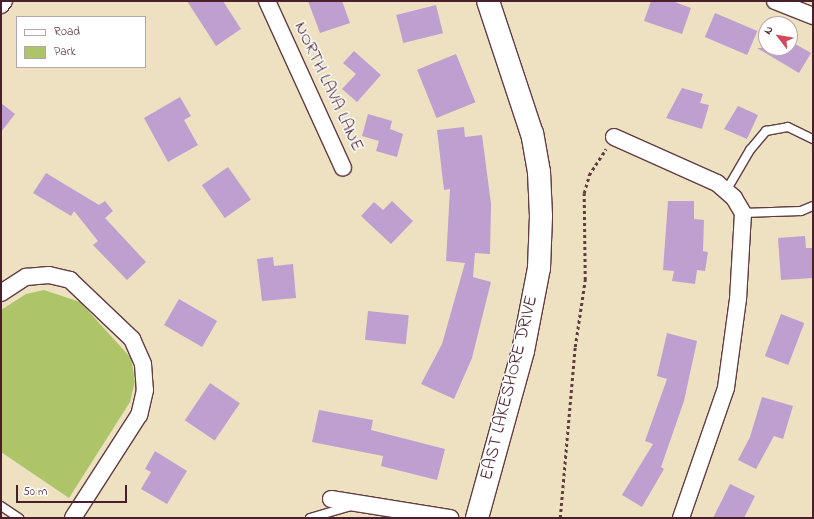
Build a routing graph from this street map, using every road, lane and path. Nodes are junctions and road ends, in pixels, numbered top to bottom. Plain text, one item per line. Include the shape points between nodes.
1 (4, 1) edge
2 (267, 1) edge
3 (488, 1) edge
4 (775, 1) edge
5 (1, 6) edge
6 (813, 16) edge
7 (614, 137) joint
8 (813, 140) edge
9 (344, 168) dead end
10 (726, 191) junction
11 (813, 206) edge
12 (742, 213) junction
13 (1, 293) edge
14 (331, 498) dead end
15 (360, 503) junction
16 (1, 506) edge
17 (19, 518) edge
18 (73, 518) edge
19 (310, 518) edge
20 (450, 518) edge
21 (477, 518) edge
22 (560, 518) edge
23 (681, 518) edge

1 - 5 street
2 - 9 street, NORTH LAVA LANE
3 - 21 main road, EAST LAKESHORE DRIVE via 532,134 539,172 541,216 539,268 523,351
4 - 6 street
7 - 10 street via 671,161
7 - 22 path via 589,175 584,193 585,280 575,347
8 - 10 lane via 788,127 766,131 750,150
10 - 12 street
11 - 12 lane via 800,211
12 - 23 street via 738,299 726,388
13 - 18 street via 26,277 48,275 70,280 132,339 143,364 146,390 139,415
14 - 15 street
15 - 19 lane
15 - 20 street
16 - 17 lane

